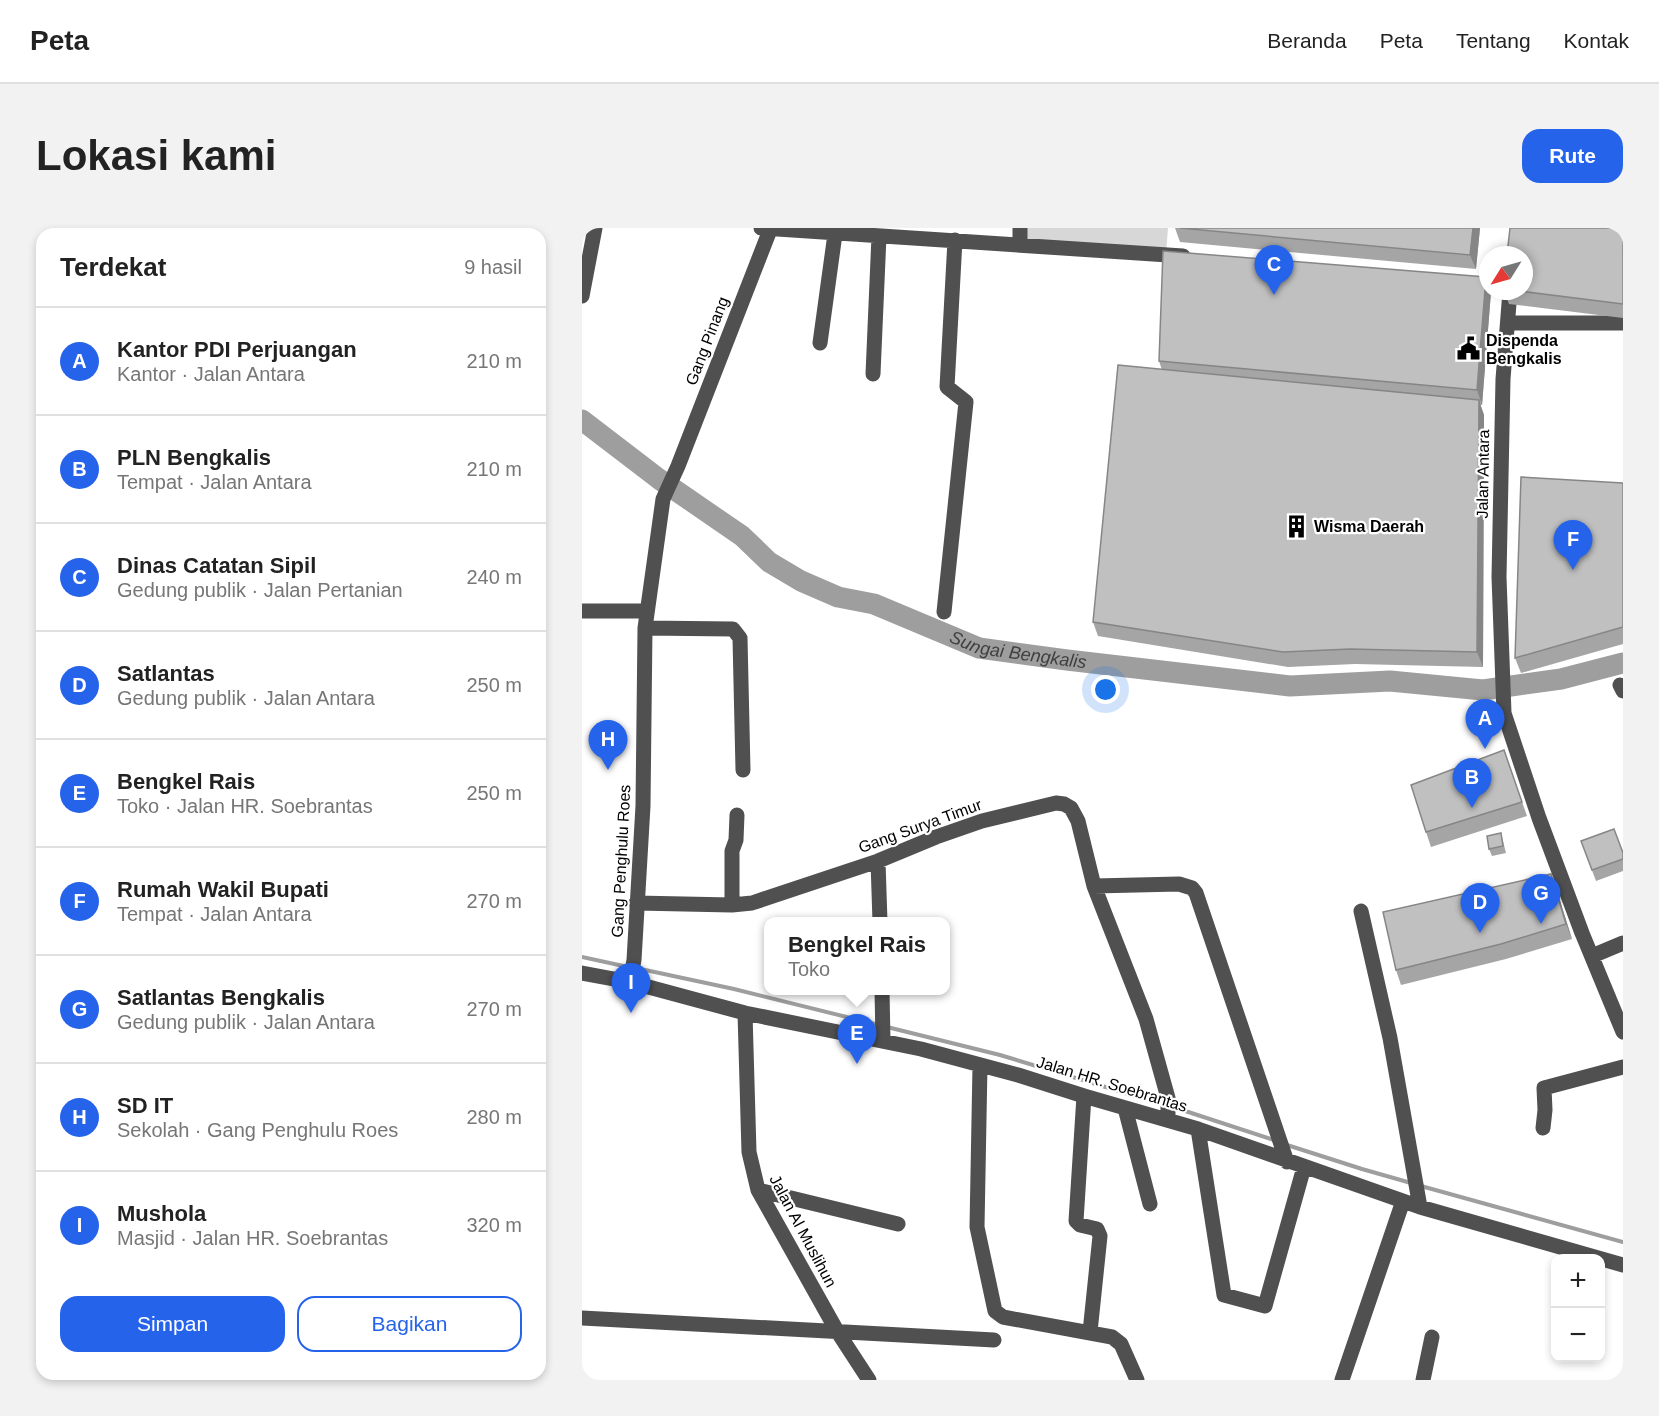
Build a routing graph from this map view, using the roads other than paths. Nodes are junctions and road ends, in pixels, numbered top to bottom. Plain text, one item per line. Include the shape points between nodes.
1 (595, 228) edge
2 (1020, 228) edge
3 (766, 229) edge
4 (835, 234) junction
5 (890, 234) edge
6 (955, 240) junction
7 (1020, 244) junction
8 (1200, 258) edge
9 (582, 296) edge
10 (1509, 300) edge
11 (1508, 323) junction
12 (1623, 323) edge
13 (820, 343) dead end
14 (873, 374) dead end
15 (663, 499) joint
16 (582, 611) edge
17 (647, 611) junction
18 (944, 612) dead end
19 (645, 628) junction
20 (743, 770) dead end
21 (737, 815) dead end
22 (878, 861) junction
23 (1094, 886) junction
24 (636, 903) junction
25 (732, 905) junction
26 (1362, 911) dead end
27 (880, 917) edge
28 (1623, 943) edge
29 (1592, 956) junction
30 (632, 972) junction
31 (582, 973) edge
32 (882, 995) edge
33 (745, 1013) junction
34 (1623, 1032) edge
35 (883, 1041) junction
36 (980, 1065) junction
37 (1623, 1067) edge
38 (1084, 1096) junction
39 (1125, 1108) junction
40 (1168, 1110) junction
41 (1543, 1128) dead end
42 (1198, 1129) junction
43 (1287, 1162) junction
44 (1304, 1167) junction
45 (758, 1190) junction
46 (1419, 1197) junction
47 (1403, 1201) junction
48 (1150, 1203) dead end
49 (898, 1224) dead end
50 (1623, 1265) edge
51 (582, 1318) edge
52 (837, 1331) junction
53 (1090, 1332) junction
54 (1432, 1337) dead end
55 (994, 1340) dead end
56 (869, 1380) edge
57 (1137, 1380) edge
58 (1342, 1380) edge
59 (1423, 1380) edge

1 - 9 street
2 - 7 street
3 - 4 street
3 - 15 street, Gang Pinang
4 - 5 street
4 - 13 street
5 - 6 street
5 - 14 street
6 - 7 street
6 - 18 street via 947,387 966,402
7 - 8 street
10 - 11 street, Jalan Antara
11 - 12 street
11 - 29 street, Jalan Antara via 1493,577 1504,713
15 - 17 street, Gang Penghulu Roes
16 - 17 street
17 - 19 street, Gang Penghulu Roes
19 - 20 street via 733,629 738,634
19 - 24 street, Gang Penghulu Roes via 643,806
21 - 25 street
22 - 23 street, Gang Surya Timur via 982,821 1056,803 1071,808 1075,815
22 - 25 street, Gang Surya Timur via 761,900
22 - 27 street
23 - 40 street, Gang Surya Timur via 1146,1019
23 - 43 street via 1179,884 1192,888
24 - 25 street, Gang Surya Timur
24 - 30 street, Gang Penghulu Roes
26 - 46 street
28 - 29 street
29 - 34 street
30 - 31 street, Jalan HR. Soebrantas
30 - 33 street, Jalan HR. Soebrantas
32 - 35 street
33 - 35 street, Jalan HR. Soebrantas
33 - 45 street, Jalan Al Muslihun via 749,1152
35 - 36 street, Jalan HR. Soebrantas
36 - 38 street, Jalan HR. Soebrantas
36 - 53 street via 977,1227 995,1311 1003,1317
37 - 41 street via 1544,1088
38 - 39 street, Jalan HR. Soebrantas
38 - 53 street via 1076,1221 1097,1229 1100,1236
39 - 40 street, Jalan HR. Soebrantas
39 - 48 street
40 - 42 street, Jalan HR. Soebrantas
42 - 43 street, Jalan HR. Soebrantas
42 - 44 street via 1224,1295 1265,1306
43 - 44 street, Jalan HR. Soebrantas
44 - 47 street, Jalan HR. Soebrantas
45 - 49 street
45 - 52 street, Jalan Al Muslihun
46 - 47 street, Jalan HR. Soebrantas
46 - 50 street, Jalan HR. Soebrantas
47 - 58 street
51 - 52 street
52 - 55 street
52 - 56 street, Jalan Al Muslihun
53 - 57 street via 1107,1335 1121,1344
54 - 59 street

